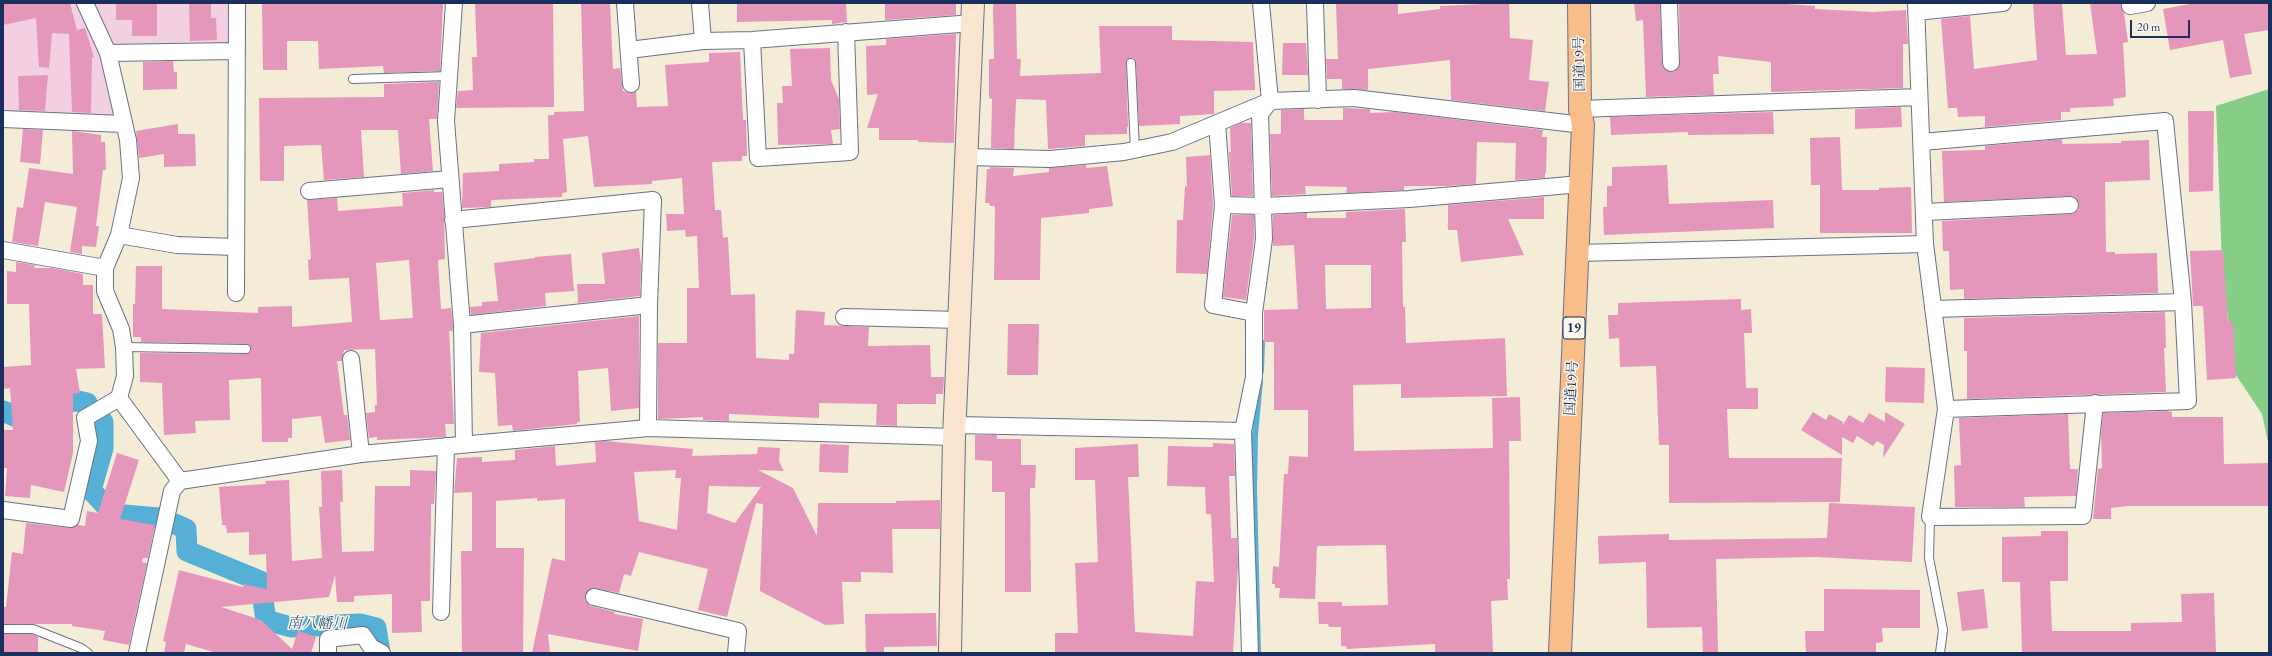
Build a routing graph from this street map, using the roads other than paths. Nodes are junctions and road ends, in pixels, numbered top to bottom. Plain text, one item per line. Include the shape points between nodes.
1 (86, 3) edge
2 (237, 3) edge
3 (454, 3) edge
4 (625, 3) edge
5 (700, 3) edge
6 (1261, 3) edge
7 (1315, 3) edge
8 (1579, 3) edge
9 (1669, 3) edge
10 (2003, 3) edge
11 (2130, 3) edge
12 (2147, 3) edge
13 (1916, 7) edge
14 (973, 13) edge
15 (846, 32) junction
16 (752, 40) junction
17 (703, 41) junction
18 (629, 50) junction
19 (235, 51) junction
20 (108, 53) junction
21 (1131, 63) dead end
22 (1671, 63) dead end
23 (449, 76) junction
24 (353, 79) dead end
25 (631, 84) dead end
26 (1919, 97) junction
27 (1318, 100) junction
28 (1270, 101) junction
29 (1582, 117) junction
30 (3, 119) edge
31 (1217, 123) junction
32 (123, 124) junction
33 (1922, 142) junction
34 (1135, 150) junction
35 (967, 157) junction
36 (450, 179) junction
37 (1581, 184) junction
38 (308, 191) dead end
39 (1223, 205) junction
40 (2070, 205) dead end
41 (1264, 206) junction
42 (1925, 212) junction
43 (452, 220) junction
44 (119, 235) junction
45 (1925, 244) junction
46 (236, 247) junction
47 (3, 250) edge
48 (1578, 253) junction
49 (105, 268) junction
50 (236, 293) dead end
51 (2183, 302) junction
52 (649, 305) junction
53 (1933, 309) junction
54 (1254, 313) junction
55 (844, 317) dead end
56 (959, 320) junction
57 (462, 325) junction
58 (124, 347) junction
59 (246, 349) dead end
60 (351, 359) dead end
61 (119, 398) junction
62 (2095, 403) junction
63 (1946, 409) junction
64 (648, 428) junction
65 (955, 431) junction
66 (1243, 431) junction
67 (464, 444) junction
68 (446, 446) junction
69 (361, 454) junction
70 (180, 481) junction
71 (3, 510) edge
72 (1930, 517) junction
73 (594, 597) dead end
74 (441, 612) dead end
75 (3, 629) edge
76 (377, 650) edge
77 (88, 653) edge
78 (137, 653) edge
79 (328, 653) edge
80 (736, 653) edge
81 (950, 653) edge
82 (1250, 653) edge
83 (1560, 653) edge
84 (1940, 653) edge

1 - 20 street
2 - 19 street
3 - 23 street
4 - 18 street
5 - 17 street
6 - 28 street
7 - 27 street
8 - 29 highway, 国道19号 / 19
9 - 22 street
10 - 13 street
11 - 12 street via 2130,6
13 - 26 street
14 - 15 street
14 - 35 street
15 - 16 street
15 - 16 street via 850,152 758,158
16 - 17 street
17 - 18 street
18 - 25 street
19 - 20 street
19 - 46 street
20 - 32 street
21 - 34 lane
23 - 24 lane
23 - 36 street via 446,121
26 - 29 street
26 - 33 street
27 - 28 street
27 - 29 street via 1354,98
28 - 31 street
28 - 41 street via 1260,114
29 - 37 highway, 国道19号 / 19
30 - 32 street
31 - 34 street via 1172,142
31 - 39 street
32 - 44 street via 128,140 130,178
33 - 42 street
33 - 51 street via 2165,121
34 - 35 street via 1050,159
35 - 56 street
36 - 38 street
36 - 43 street
37 - 41 street via 1409,199
37 - 48 highway, 国道19号 / 19
39 - 41 street
39 - 54 street via 1213,305
40 - 42 street
41 - 54 street via 1264,239
42 - 45 street
43 - 52 street via 653,200
43 - 57 street
44 - 46 street via 177,245
44 - 49 street
45 - 48 street
45 - 53 street
46 - 50 street
47 - 49 street
48 - 83 highway, 国道19号 / 19
49 - 58 street via 105,291
51 - 53 street
51 - 62 street via 2188,401
52 - 57 street
52 - 64 street
53 - 63 street
54 - 66 street via 1254,378
55 - 56 street
56 - 65 street
57 - 67 street
58 - 59 lane
58 - 61 street via 125,376
60 - 69 street
61 - 70 street
61 - 71 street via 85,418 88,441 71,519
62 - 63 street
62 - 72 street via 2083,516
63 - 72 street
64 - 65 street
64 - 67 street
65 - 66 street
65 - 81 street
66 - 82 street
67 - 68 street
68 - 69 street
68 - 74 street
69 - 70 street
70 - 78 street via 172,490
72 - 84 lane via 1929,558 1943,630
73 - 80 street via 738,631
75 - 77 lane via 33,628 82,648
76 - 79 street via 363,635 328,639

